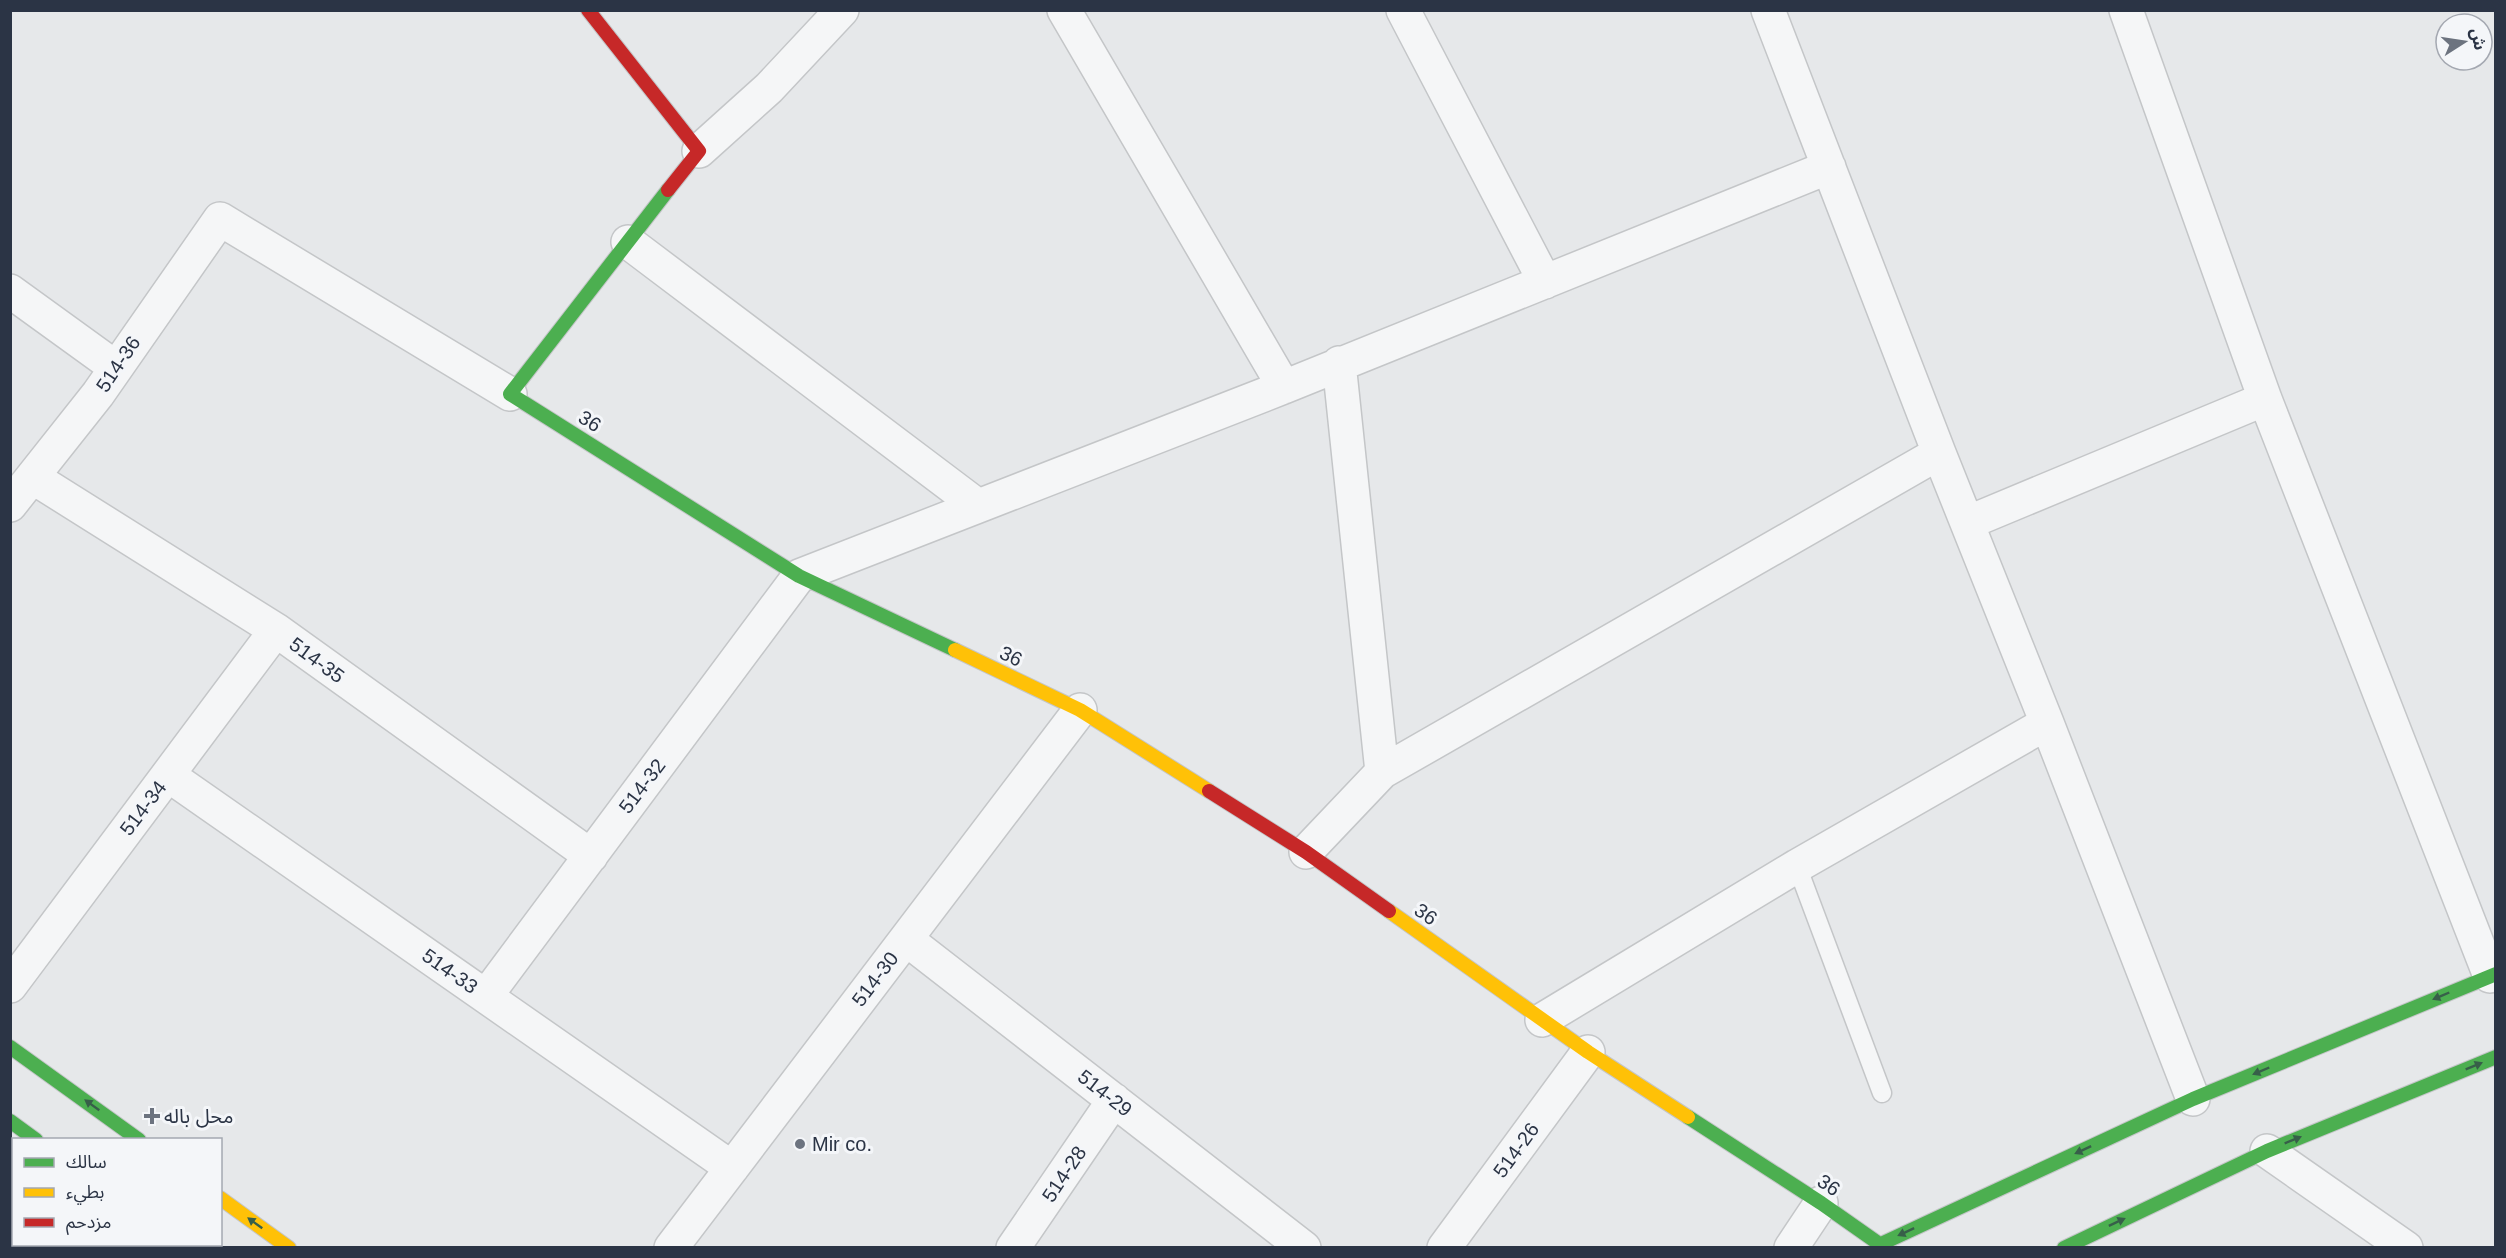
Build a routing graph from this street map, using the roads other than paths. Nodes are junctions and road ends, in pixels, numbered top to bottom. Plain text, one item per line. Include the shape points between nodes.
1 (588, 10) edge
2 (842, 10) edge
3 (1064, 10) edge
4 (1403, 10) edge
5 (1768, 10) edge
6 (2126, 10) edge
7 (699, 151) junction
8 (1829, 167) junction
9 (628, 242) junction
10 (1545, 282) junction
11 (10, 291) edge
12 (1339, 363) junction
13 (115, 367) junction
14 (1284, 387) junction
15 (510, 394) junction
16 (2265, 399) junction
17 (1939, 453) junction
18 (34, 478) junction
19 (10, 505) edge
20 (978, 506) junction
21 (1967, 523) junction
22 (799, 576) junction
23 (276, 630) junction
24 (1080, 710) junction
25 (2047, 723) junction
26 (1382, 772) junction
27 (168, 775) junction
28 (1306, 852) junction
29 (591, 856) junction
30 (1797, 866) junction
31 (906, 939) junction
32 (2493, 975) edge
33 (10, 986) edge
34 (486, 996) junction
35 (1542, 1020) junction
36 (10, 1047) edge
37 (1588, 1052) junction
38 (2496, 1057) edge
39 (1882, 1093) dead end
40 (2193, 1099) junction
41 (1114, 1101) junction
42 (10, 1121) edge
43 (33, 1138) edge
44 (136, 1138) edge
45 (2267, 1151) junction
46 (732, 1168) junction
47 (222, 1199) edge
48 (1821, 1203) junction
49 (1883, 1246) edge
50 (289, 1248) edge
51 (671, 1248) edge
52 (1014, 1248) edge
53 (1304, 1248) edge
54 (1444, 1248) edge
55 (1791, 1248) edge
56 (2064, 1248) edge
57 (2406, 1248) edge

1 - 7 street
2 - 7 street via 769,88
3 - 14 street
4 - 10 street
5 - 8 street
6 - 16 street
7 - 9 street
8 - 10 street
8 - 17 street
9 - 15 street
9 - 20 street
10 - 12 street
11 - 13 street
12 - 14 street
12 - 26 street
13 - 15 street, 514-36 via 220,219
13 - 18 street, 514-36
14 - 20 street
15 - 22 street, 36
16 - 21 street
16 - 32 street
17 - 21 street
17 - 26 street
18 - 19 street, 514-36
18 - 23 street, 514-35
20 - 22 street
21 - 25 street
22 - 24 street, 36
22 - 29 street, 514-32
23 - 27 street, 514-34
23 - 29 street, 514-35
24 - 28 street, 36
24 - 31 street, 514-30
25 - 30 street
25 - 40 street
26 - 28 street
27 - 33 street, 514-34
27 - 34 street, 514-33
28 - 35 street, 36
29 - 34 street, 514-32
30 - 35 street
30 - 39 lane
31 - 41 street, 514-29
31 - 46 street, 514-30
32 -> 40 street
34 - 46 street, 514-33
35 - 37 street, 36
44 -> 36 street
37 - 48 street, 36
37 - 54 street, 514-26
45 -> 38 street
40 -> 49 street
41 - 52 street, 514-28
41 - 53 street, 514-29
42 - 43 street
56 -> 45 street
45 - 57 street
46 - 51 street, 514-30
50 -> 47 street
48 - 49 street, 36
48 - 55 street

